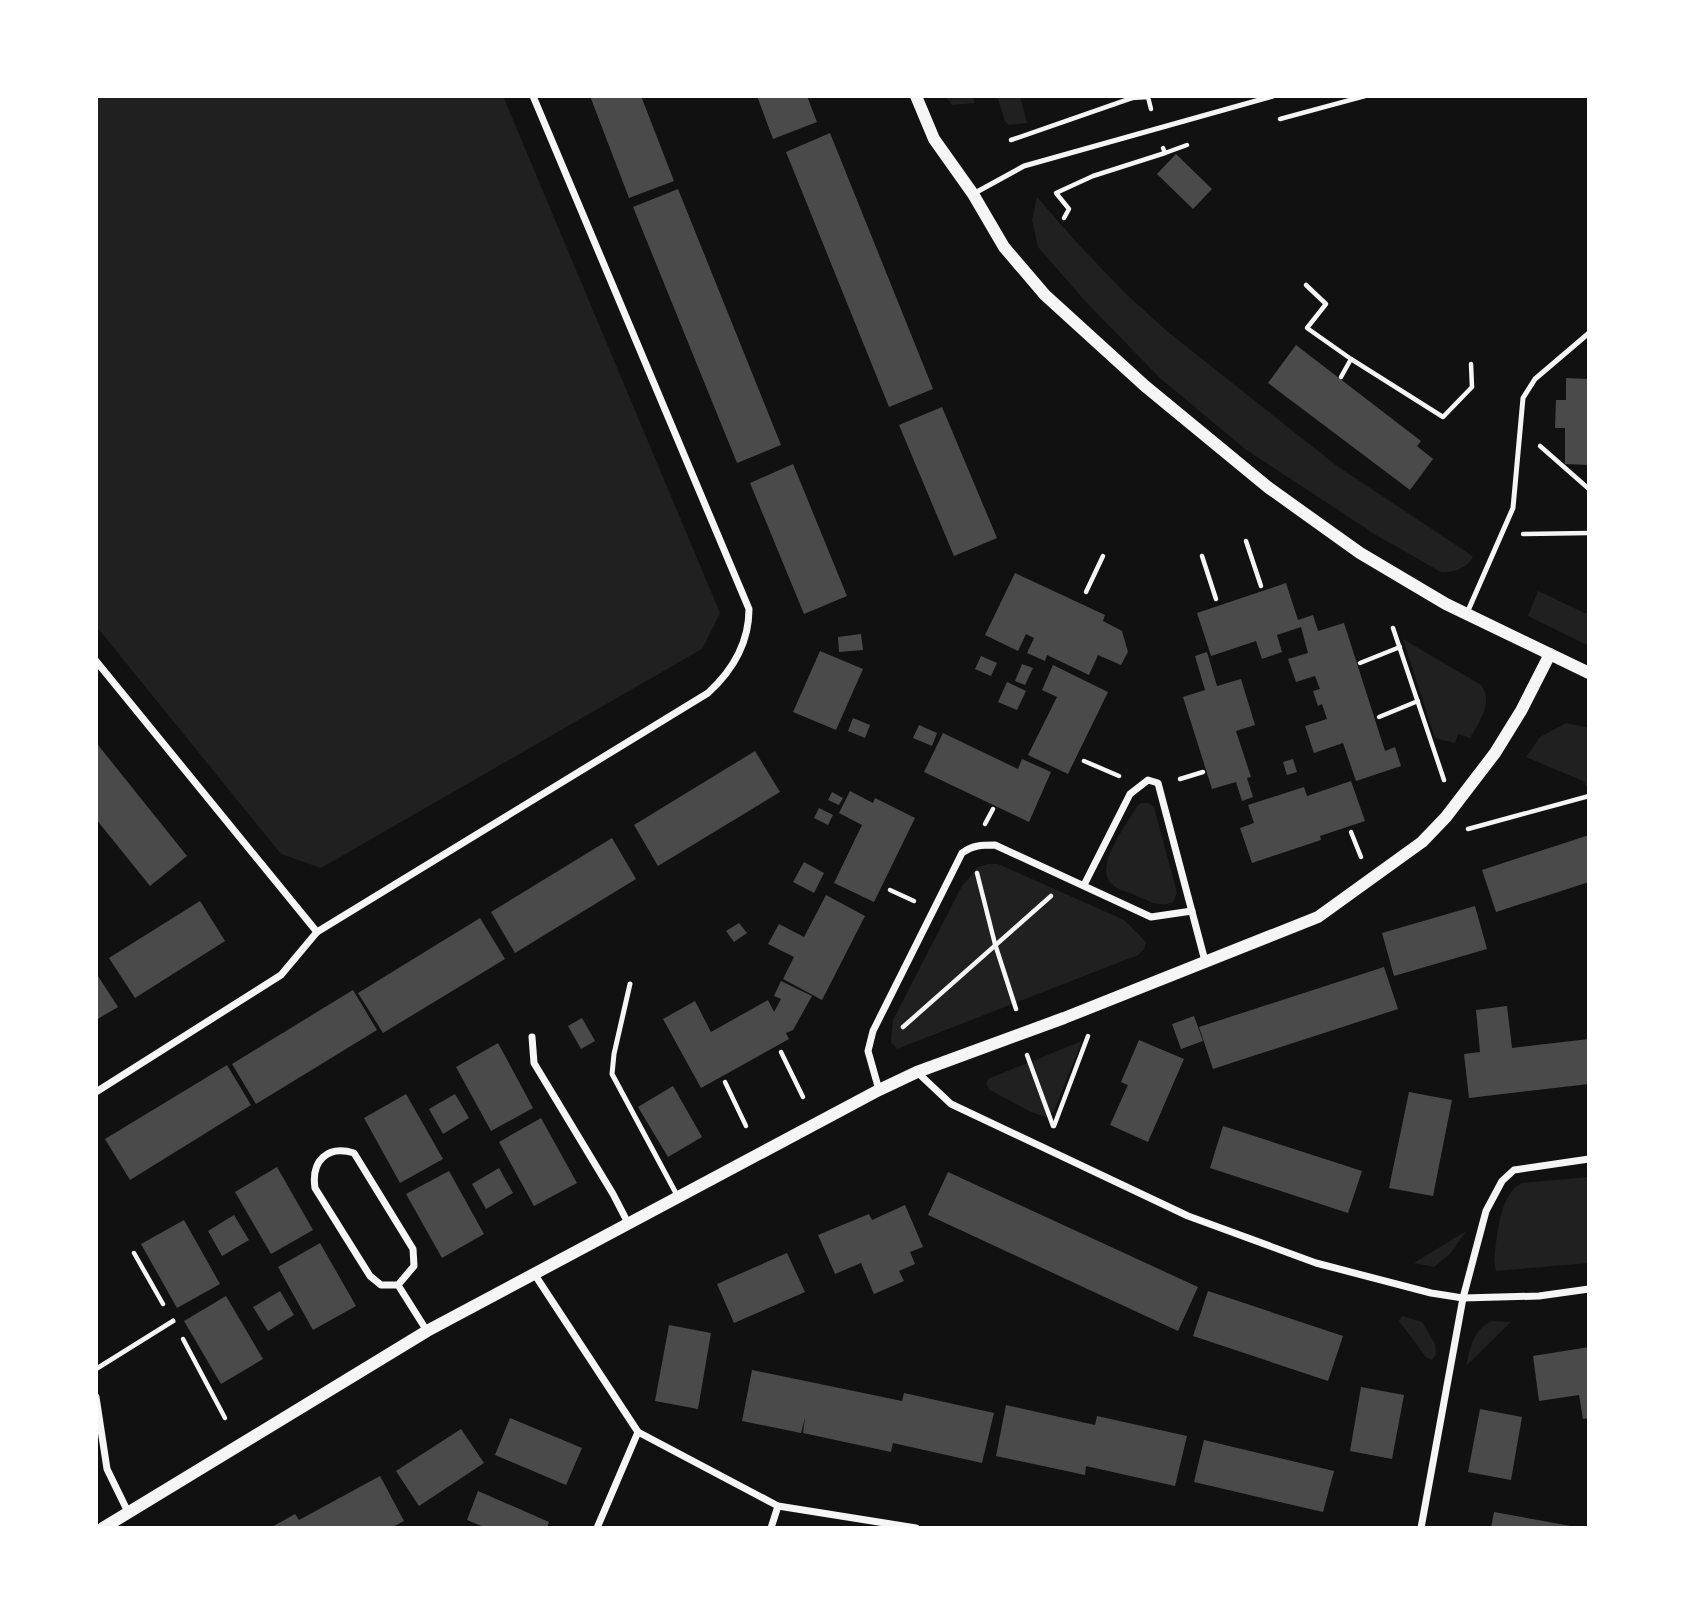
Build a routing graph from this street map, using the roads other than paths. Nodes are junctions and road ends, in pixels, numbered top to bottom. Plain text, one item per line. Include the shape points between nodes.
1 (533, 96) edge
2 (916, 96) edge
3 (1273, 96) edge
4 (973, 194) junction
5 (1589, 333) edge
6 (1467, 614) junction
7 (1550, 654) junction
8 (96, 661) edge
9 (1589, 673) edge
10 (1084, 885) junction
11 (1192, 911) junction
12 (317, 932) junction
13 (1205, 961) junction
14 (630, 984) dead end
15 (532, 1037) dead end
16 (917, 1072) junction
17 (879, 1090) junction
18 (96, 1092) edge
19 (1589, 1158) edge
20 (678, 1197) junction
21 (628, 1223) junction
22 (535, 1275) junction
23 (398, 1285) junction
24 (1589, 1289) edge
25 (1463, 1298) junction
26 (173, 1321) dead end
27 (427, 1331) junction
28 (96, 1369) edge
29 (96, 1397) edge
30 (638, 1432) junction
31 (778, 1506) junction
32 (128, 1512) junction
33 (103, 1528) edge
34 (597, 1528) edge
35 (771, 1528) edge
36 (916, 1528) edge
37 (1421, 1528) edge

1 - 12 street via 749,609 746,640 722,680 708,693
2 - 4 street via 934,139
3 - 4 lane via 1024,166
4 - 6 street via 1004,247 1045,295 1144,387 1312,521
5 - 6 lane via 1535,379 1523,398 1513,508
6 - 7 street
7 - 9 street
7 - 13 street via 1494,754 1422,842 1318,917
8 - 12 street
10 - 11 street via 1151,917
10 - 11 street via 1130,794 1148,780 1158,783
10 - 17 street via 995,845 979,844 962,853 873,1031 868,1051
11 - 13 street
12 - 18 street via 281,975
13 - 16 street
14 - 20 lane via 612,1074
15 - 21 street via 534,1063
16 - 17 street
16 - 25 street via 951,1104 1188,1216 1316,1263
17 - 20 street
19 - 25 street via 1514,1170 1502,1181 1486,1211
20 - 21 street
21 - 22 street
22 - 27 street
22 - 30 street
23 - 23 street via 414,1266 413,1249 354,1153 341,1149 329,1153 317,1166 315,1188 370,1276 381,1285
23 - 27 street
24 - 25 street
25 - 37 street
26 - 28 lane
27 - 32 street
29 - 32 street via 107,1469
30 - 31 street
30 - 34 street
31 - 35 street
31 - 36 street
32 - 33 street

